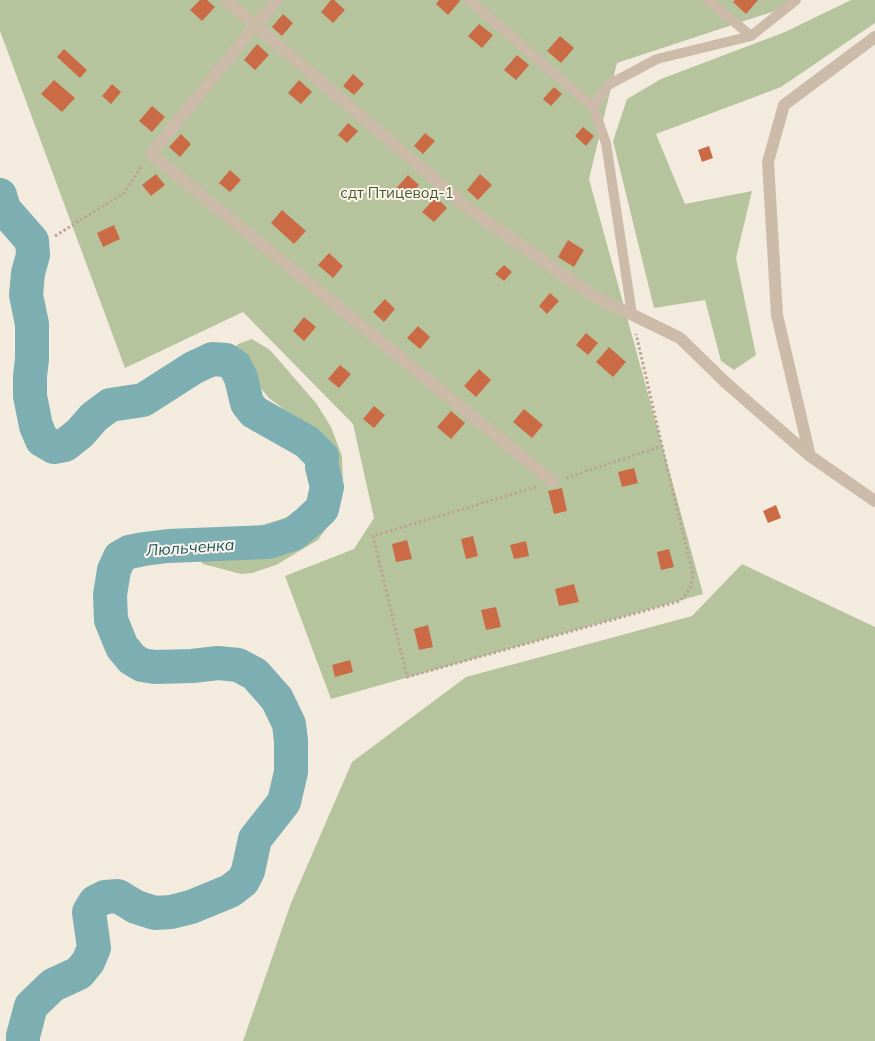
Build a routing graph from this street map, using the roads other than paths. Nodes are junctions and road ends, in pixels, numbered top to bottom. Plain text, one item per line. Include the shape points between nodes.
1 (226, 0) edge
2 (277, 0) edge
3 (469, 0) edge
4 (708, 0) edge
5 (796, 0) edge
6 (255, 26) junction
7 (751, 36) junction
8 (875, 37) edge
9 (593, 108) junction
10 (632, 314) junction
11 (810, 456) junction
12 (554, 482) road end
13 (875, 501) edge

1 - 6 street
2 - 6 street
3 - 9 lane
4 - 7 lane
5 - 7 lane
6 - 10 street via 468,208 590,294
6 - 12 street via 151,154
7 - 9 lane via 657,60 608,85
8 - 11 street via 784,105 768,162 777,315
9 - 10 lane via 606,143
10 - 11 street via 680,338
11 - 13 street

